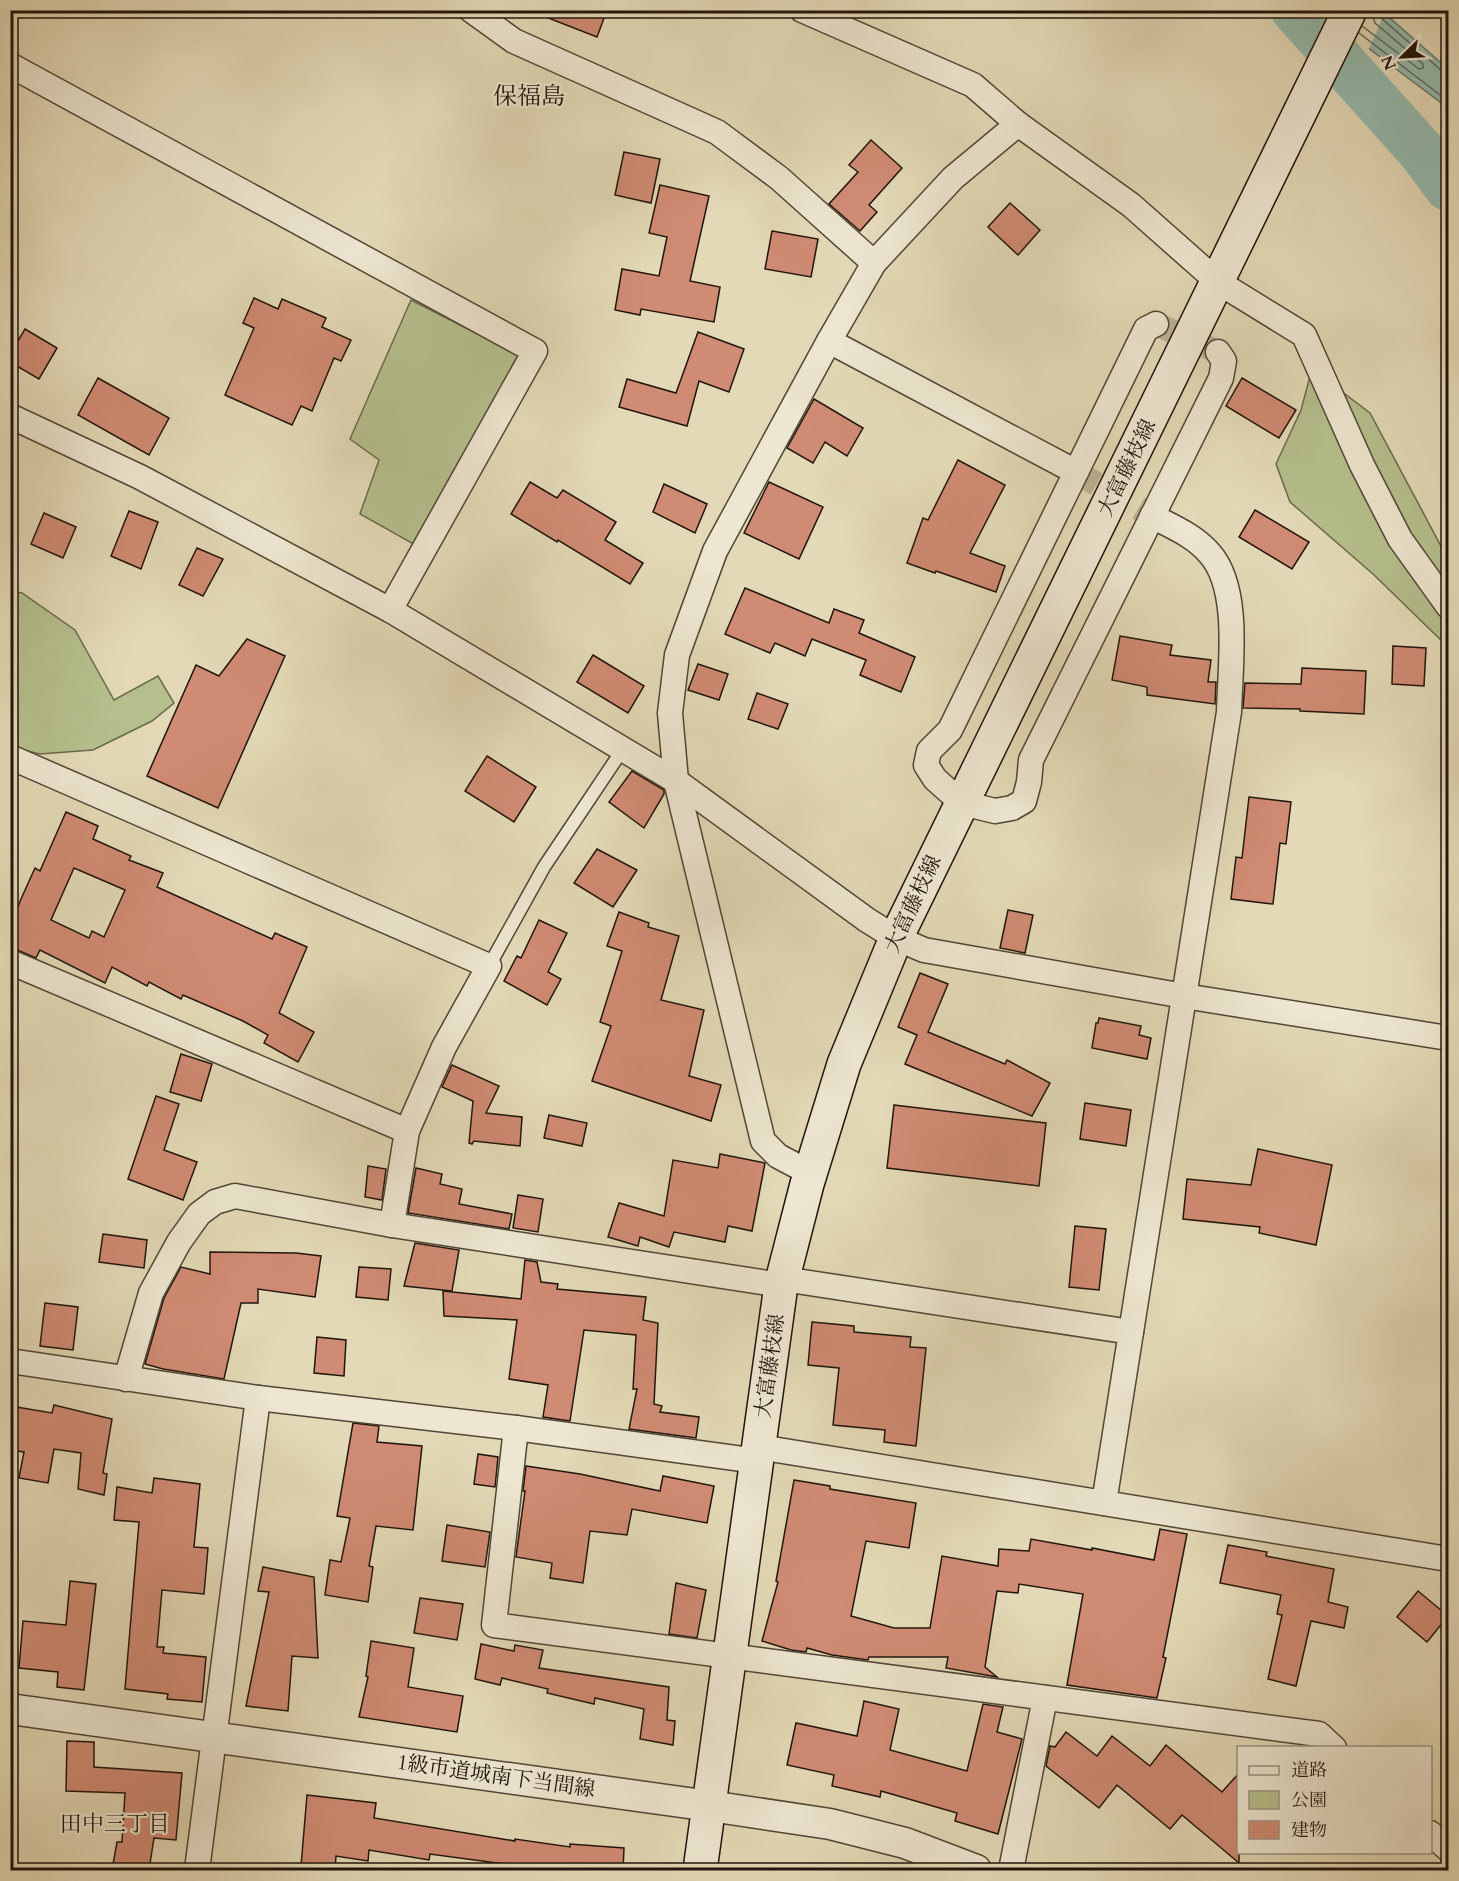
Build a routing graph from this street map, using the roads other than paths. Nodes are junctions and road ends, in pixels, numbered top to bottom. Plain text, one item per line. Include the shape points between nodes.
1 (471, 10) edge
2 (802, 10) edge
3 (1350, 10) edge
4 (10, 65) edge
5 (1018, 124) junction
6 (874, 263) junction
7 (1224, 272) junction
8 (1156, 324) dead end
9 (829, 341) junction
10 (1218, 352) dead end
11 (10, 416) edge
12 (1076, 472) junction
13 (1152, 516) junction
14 (1449, 606) edge
15 (390, 610) junction
16 (623, 749) junction
17 (10, 757) edge
18 (676, 780) junction
19 (962, 803) junction
20 (896, 938) junction
21 (10, 962) edge
22 (489, 966) junction
23 (1184, 996) junction
24 (1449, 1038) edge
25 (407, 1131) junction
26 (810, 1173) junction
27 (393, 1225) junction
28 (782, 1282) junction
29 (1131, 1332) junction
30 (10, 1361) edge
31 (126, 1379) junction
32 (258, 1398) junction
33 (516, 1428) junction
34 (758, 1454) junction
35 (1104, 1503) junction
36 (1449, 1559) edge
37 (730, 1657) junction
38 (1045, 1698) junction
39 (10, 1709) edge
40 (215, 1737) junction
41 (1332, 1746) edge
42 (710, 1806) junction
43 (1432, 1834) edge
44 (1449, 1850) edge
45 (197, 1870) edge
46 (700, 1870) edge
47 (976, 1870) edge
48 (1011, 1870) edge

1 - 6 street via 514,41 717,132 779,178
2 - 5 street via 973,85
3 - 7 main road, 大富藤枝線
4 - 15 street via 535,351
5 - 6 street via 953,178
5 - 7 street
6 - 9 street
7 - 14 street via 1304,335 1362,465 1401,539
7 - 19 main road, 大富藤枝線
8 - 12 street via 1146,329
9 - 12 street
9 - 18 street via 715,551 677,655 670,713
10 - 13 street via 1224,361 1221,378
11 - 15 street via 140,477
12 - 19 street via 950,730 929,751 926,765 935,779
13 - 19 street via 1031,760 1024,801 995,811
13 - 23 street via 1191,536 1211,554 1223,576 1231,609 1229,712
15 - 16 street
16 - 18 street
16 - 22 lane via 543,867
17 - 22 street
18 - 20 street
18 - 26 street via 763,1141 778,1156
19 - 20 main road, 大富藤枝線
20 - 23 street via 924,950
20 - 26 main road, 大富藤枝線 via 844,1064
21 - 25 street
22 - 25 street via 444,1047
23 - 24 street
23 - 29 street
25 - 27 street
26 - 28 main road, 大富藤枝線
27 - 28 street
27 - 31 street via 235,1196 215,1202 200,1214 179,1242 151,1293
28 - 29 street
28 - 34 main road, 大富藤枝線
29 - 35 street
30 - 31 street
31 - 32 street
32 - 33 street
32 - 40 street
33 - 34 street
33 - 37 street via 494,1625
34 - 35 street
34 - 37 main road, 大富藤枝線
35 - 36 street
37 - 38 street
37 - 42 main road, 大富藤枝線
38 - 41 street via 1319,1734
38 - 48 street
39 - 40 street, 1級市道城南下当間線
40 - 42 street, 1級市道城南下当間線
40 - 45 street
42 - 46 main road, 大富藤枝線
42 - 47 street, 1級市道城南下当間線 via 830,1824 905,1843
43 - 44 street

